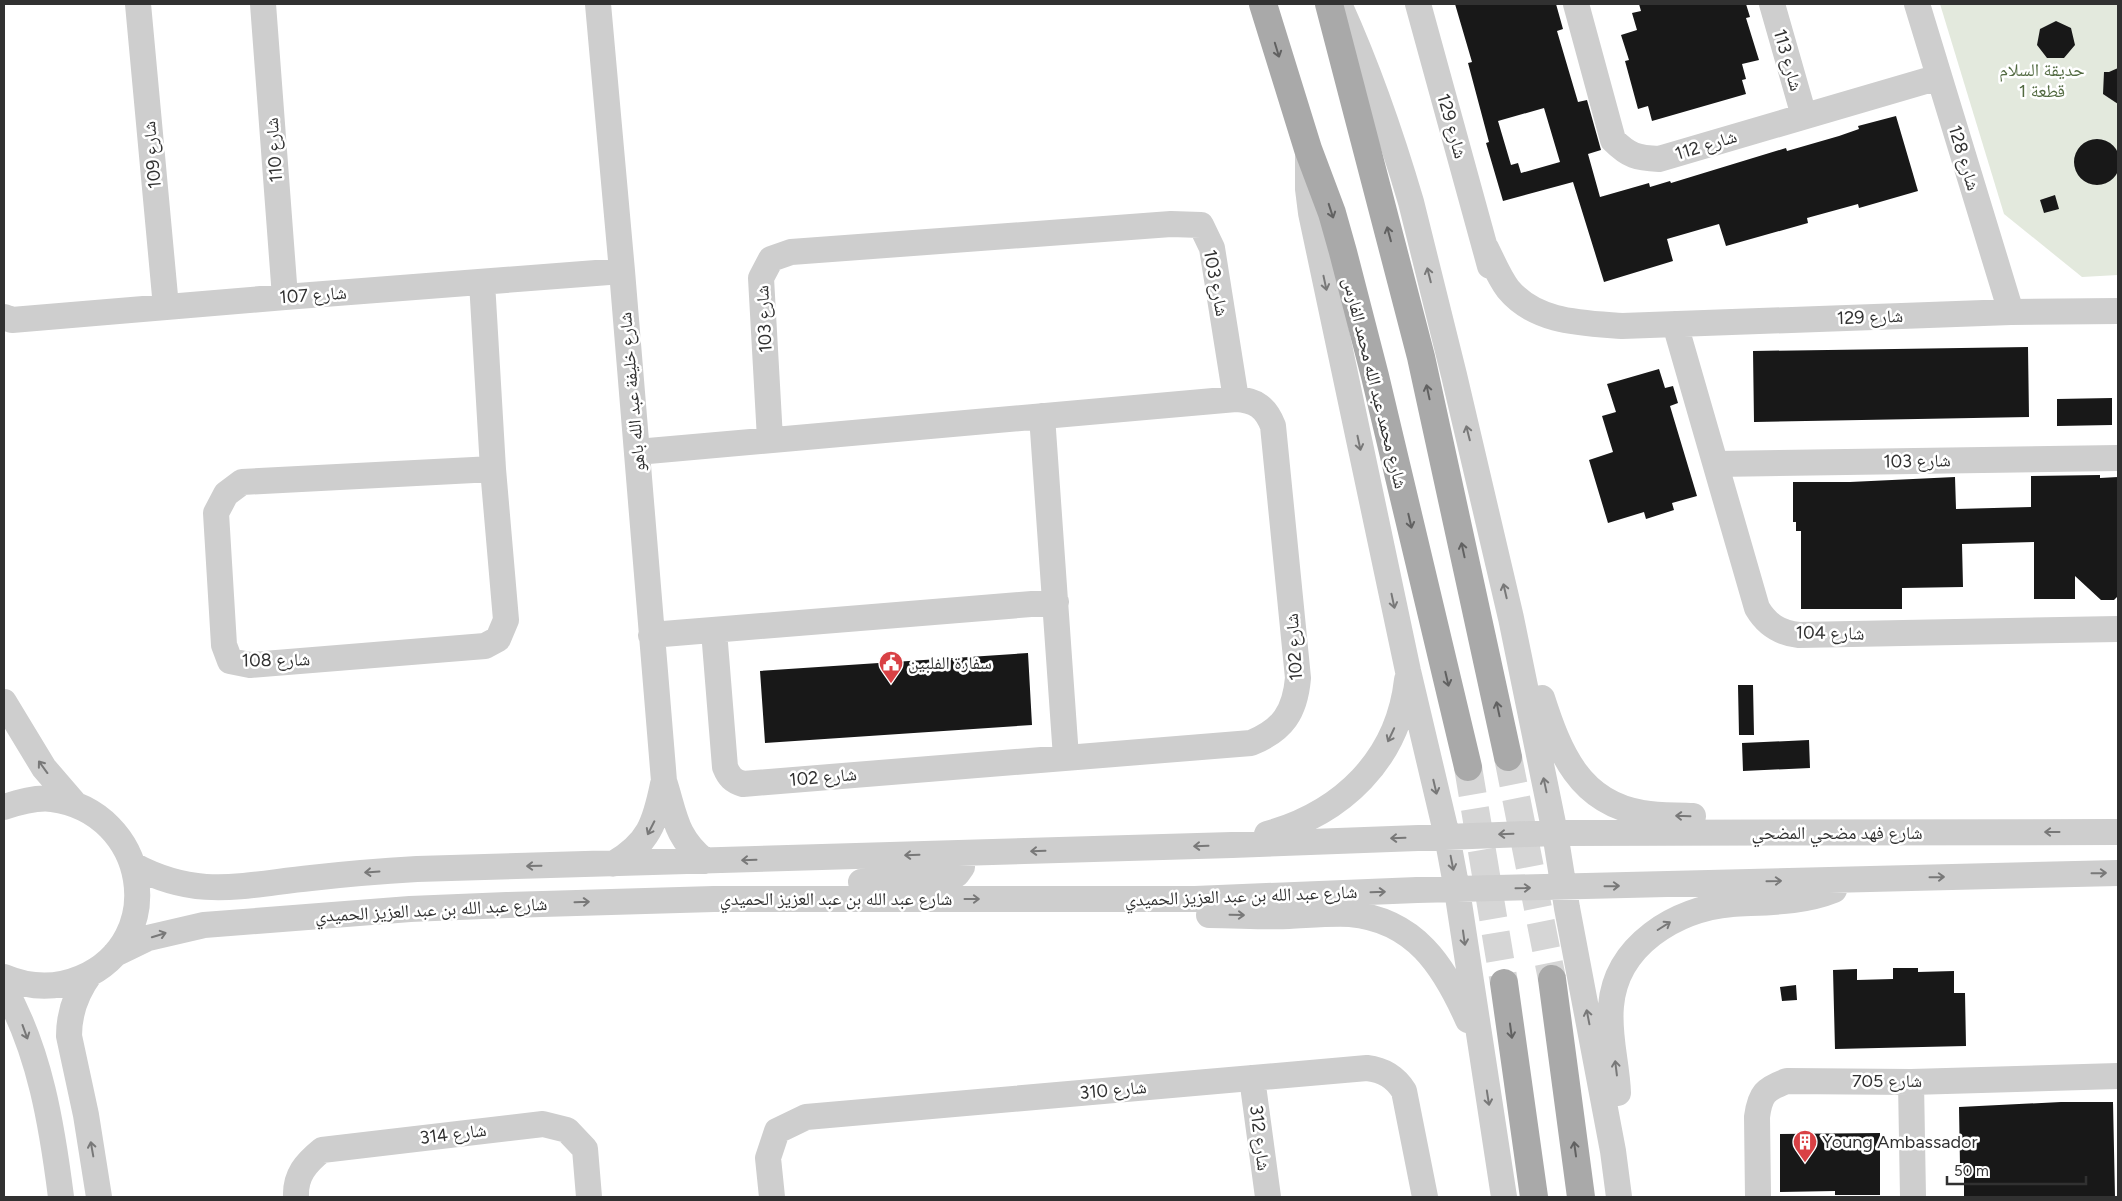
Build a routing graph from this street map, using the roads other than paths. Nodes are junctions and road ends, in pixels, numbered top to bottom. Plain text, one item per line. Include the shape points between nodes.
1 (138, 4) edge
2 (263, 4) edge
3 (598, 4) edge
4 (1263, 4) edge
5 (1329, 4) edge
6 (1339, 4) edge
7 (1418, 4) edge
8 (1576, 4) edge
9 (1772, 4) edge
10 (1917, 4) edge
11 (1939, 77) junction
12 (1804, 116) junction
13 (1308, 149) junction
14 (622, 271) junction
15 (482, 282) junction
16 (285, 296) junction
17 (166, 307) junction
18 (2118, 311) edge
19 (2011, 312) junction
20 (4, 317) edge
21 (1675, 324) junction
22 (1236, 399) junction
23 (1042, 416) junction
24 (770, 439) junction
25 (637, 452) junction
26 (2118, 458) edge
27 (1716, 464) junction
28 (493, 468) junction
29 (1056, 602) junction
30 (1511, 618) junction
31 (2118, 629) edge
32 (714, 631) junction
33 (651, 635) junction
34 (1408, 671) junction
35 (4, 702) edge
36 (1066, 757) junction
37 (1508, 757) tunnel mouth
38 (1468, 767) tunnel mouth
39 (664, 781) junction
40 (75, 804) junction
41 (4, 807) edge
42 (1555, 832) junction
43 (2118, 832) edge
44 (1940, 833) junction
45 (1447, 836) junction
46 (1232, 845) junction
47 (960, 853) junction
48 (705, 861) junction
49 (613, 864) junction
50 (133, 865) junction
51 (2118, 873) edge
52 (1860, 879) junction
53 (1563, 887) junction
54 (1457, 890) junction
55 (714, 898) junction
56 (1085, 899) junction
57 (115, 954) junction
58 (90, 974) junction
59 (4, 977) edge
60 (1552, 979) tunnel mouth
61 (1504, 983) tunnel mouth
62 (4, 988) edge
63 (1480, 1049) junction
64 (2118, 1076) edge
65 (1252, 1078) junction
66 (1912, 1082) junction
67 (1614, 1151) junction
68 (62, 1197) edge
69 (99, 1197) edge
70 (296, 1197) edge
71 (589, 1197) edge
72 (772, 1197) edge
73 (1268, 1197) edge
74 (1425, 1197) edge
75 (1504, 1197) edge
76 (1534, 1197) edge
77 (1581, 1197) edge
78 (1618, 1197) edge
79 (1758, 1197) edge
80 (1913, 1197) edge

1 - 17 street, شارع 109
2 - 16 street, شارع 110
3 - 14 street, شارع خليفة عبد الله باهو
4 -> 13 main road, شارع محمد عبد الله محمد الفارس
37 -> 5 main road via 1421,357
30 -> 6 street via 1411,202 1384,117
7 - 21 street, شارع 129 via 1492,278 1514,314 1525,323 1562,336 1588,335 1622,326
8 - 12 street, شارع 112 via 1613,140 1626,153 1659,159
9 - 12 street, شارع 113
10 - 11 street, شارع 128
11 - 12 street, شارع 112
11 - 19 street, شارع 128
13 -> 34 street via 1311,213
13 -> 38 main road, شارع محمد عبد الله محمد الفارس via 1332,213 1375,376
14 - 15 street, شارع 107
14 - 25 street, شارع خليفة عبد الله باهو
15 - 16 street, شارع 107
15 - 28 street, شارع 108
16 - 17 street, شارع 107
17 - 20 street, شارع 107 via 12,320
18 - 19 street, شارع 129
19 - 21 street, شارع 129
21 - 27 street, شارع 104
22 - 23 street
22 - 24 street, شارع 103 via 1212,248 1201,225 1171,224 790,252 770,259 761,278
22 - 36 street, شارع 102 via 1259,405 1268,413 1273,426 1298,678 1297,695 1290,711 1267,736 1251,743
23 - 24 street
23 - 29 street
24 - 25 street
25 - 33 street, شارع خليفة عبد الله باهو
26 - 27 street, شارع 103
27 - 31 street, شارع 104 via 1758,608 1768,622 1782,632 1799,635
28 - 28 street, شارع 108 via 242,482 226,494 216,513 224,645 230,660 250,665 485,646 498,639 506,620
29 - 32 street
29 - 36 street
42 -> 30 street
44 -> 30 street via 1872,823 1659,815 1641,813 1609,801 1582,781 1564,756
32 - 33 street
32 - 36 street, شارع 102 via 725,767 728,775 743,784
33 - 39 street, شارع خليفة عبد الله باهو
34 -> 45 street
34 -> 46 street via 1406,692 1393,732 1384,750 1358,784 1308,820
40 -> 35 street via 44,768
39 - 48 street, شارع خليفة عبد الله باهو via 679,832
39 -> 49 street, شارع خليفة عبد الله باهو via 651,828 637,847
40 - 41 street via 50,799 26,800
40 - 50 street via 97,815 115,832 129,852
42 - 44 street, شارع فهد مضحي المضحي
42 -> 45 street
42 - 53 street
43 -> 44 street, شارع فهد مضحي المضحي
45 -> 46 street
45 -> 54 street
46 -> 47 street
47 -> 48 street
47 - 55 street via 962,867 949,878 796,886
48 - 49 street
49 -> 50 street via 417,869 338,874 223,888 167,881
50 - 57 street via 138,895 134,916 127,936
52 -> 51 street
53 -> 52 street
67 -> 52 street via 1618,1097 1610,1006 1618,977 1632,954 1660,928 1693,912 1712,906 1804,898
54 -> 53 street, شارع عبد الله بن عبد العزيز الحميدي
67 -> 53 street
56 -> 54 street, شارع عبد الله بن عبد العزيز الحميدي via 1195,899
54 -> 63 street
55 -> 56 street, شارع عبد الله بن عبد العزيز الحميدي
57 -> 55 street, شارع عبد الله بن عبد العزيز الحميدي via 166,933 213,924 420,908
56 -> 63 street via 1164,912 1365,916 1394,926 1420,943 1440,966
57 - 58 street
58 - 59 street via 67,984 43,987
69 -> 58 street via 70,1036 70,1016 76,997
77 -> 60 main road
61 -> 76 main road
62 -> 68 street via 22,1024 37,1070
63 -> 75 street
64 - 66 street, شارع 705
65 - 72 street, شارع 310 via 806,1117 777,1131 768,1158
65 - 73 street, شارع 312
65 - 74 street, شارع 310 via 1367,1068 1393,1077 1407,1100
66 - 79 street, شارع 705 via 1787,1081 1763,1093 1757,1117
66 - 80 street
67 - 78 street
70 - 71 street, شارع 314 via 304,1164 322,1150 543,1124 567,1130 585,1149

